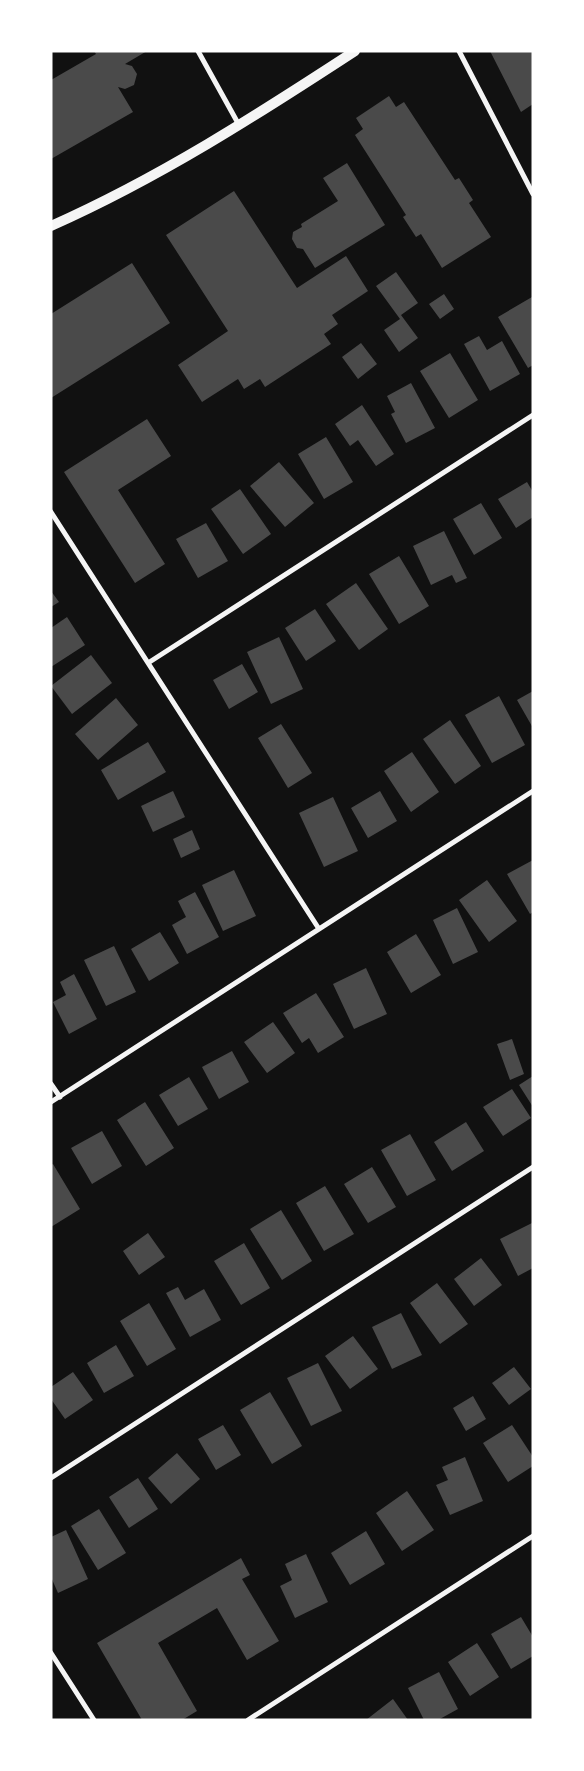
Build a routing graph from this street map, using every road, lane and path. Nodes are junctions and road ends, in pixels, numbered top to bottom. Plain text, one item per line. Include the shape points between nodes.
1 (198, 51) edge
2 (355, 51) edge
3 (459, 51) edge
4 (240, 126) junction
5 (533, 194) edge
6 (51, 226) edge
7 (533, 415) edge
8 (51, 512) edge
9 (148, 663) junction
10 (533, 791) edge
11 (319, 929) junction
12 (51, 1084) edge
13 (60, 1097) junction
14 (51, 1102) edge
15 (533, 1167) edge
16 (51, 1478) edge
17 (533, 1536) edge
18 (51, 1653) edge
19 (94, 1720) edge
20 (248, 1720) edge

1 - 4 street
2 - 4 main road
3 - 5 street
4 - 6 main road via 129,189
7 - 9 street
8 - 9 street
9 - 11 street
10 - 11 street
11 - 13 street
12 - 13 street
13 - 14 street
15 - 16 street
17 - 20 street
18 - 19 street

